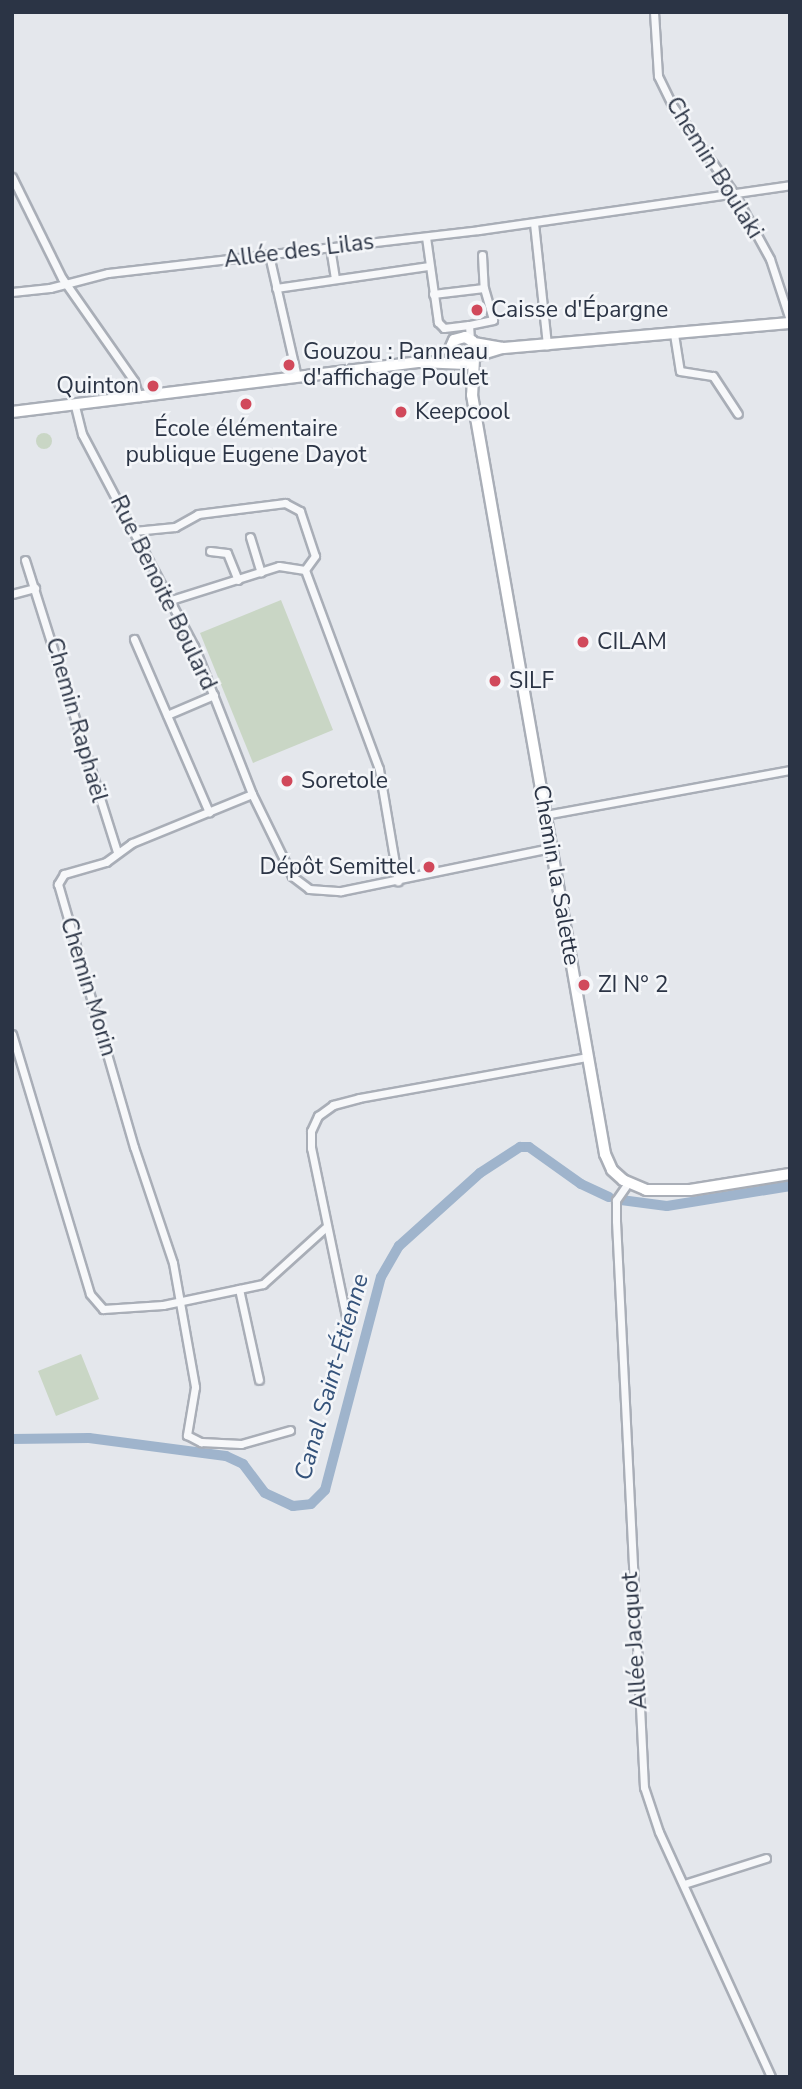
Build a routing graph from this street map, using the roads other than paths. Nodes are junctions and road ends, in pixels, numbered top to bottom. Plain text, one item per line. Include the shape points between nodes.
1 (654, 12) edge
2 (12, 177) edge
3 (790, 185) edge
4 (15, 192) edge
5 (735, 195) junction
6 (534, 223) junction
7 (426, 237) junction
8 (330, 247) junction
9 (269, 255) junction
10 (482, 255) dead end
11 (429, 266) junction
12 (334, 279) junction
13 (66, 284) junction
14 (276, 288) junction
15 (484, 288) junction
16 (12, 292) edge
17 (433, 294) junction
18 (790, 321) edge
19 (469, 326) junction
20 (674, 334) junction
21 (472, 341) junction
22 (547, 345) junction
23 (450, 348) junction
24 (503, 348) junction
25 (475, 358) junction
26 (419, 362) junction
27 (455, 362) junction
28 (297, 377) junction
29 (472, 395) junction
30 (139, 397) junction
31 (75, 406) junction
32 (12, 412) edge
33 (738, 414) dead end
34 (134, 531) junction
35 (250, 537) dead end
36 (210, 551) dead end
37 (24, 560) dead end
38 (305, 570) junction
39 (261, 572) junction
40 (238, 580) junction
41 (35, 588) junction
42 (12, 594) edge
43 (171, 600) junction
44 (134, 639) dead end
45 (214, 695) junction
46 (167, 715) junction
47 (790, 769) edge
48 (252, 794) junction
49 (209, 812) junction
50 (545, 815) junction
51 (551, 848) junction
52 (117, 852) junction
53 (398, 881) junction
54 (12, 1034) edge
55 (588, 1057) junction
56 (790, 1174) edge
57 (628, 1183) junction
58 (326, 1228) junction
59 (239, 1289) junction
60 (181, 1299) junction
61 (348, 1326) dead end
62 (259, 1380) dead end
63 (290, 1430) dead end
64 (766, 1858) dead end
65 (684, 1884) junction
66 (771, 2077) edge

1 - 5 street, Chemin Boulaki via 658,76 672,105
2 - 4 street
3 - 5 street, Allée des Lilas
4 - 13 street via 48,241
5 - 6 street, Allée des Lilas
5 - 18 street, Chemin Boulaki via 770,259
6 - 7 street, Allée des Lilas
6 - 22 street
7 - 8 street, Allée des Lilas
7 - 11 street
8 - 9 street, Allée des Lilas
8 - 12 street
9 - 13 street, Allée des Lilas via 108,273
9 - 14 street
10 - 15 street
11 - 12 street
11 - 17 street
12 - 14 street
13 - 16 street, Allée des Lilas
13 - 30 street via 134,381
14 - 28 street
15 - 17 street
15 - 19 street via 492,320
17 - 19 street via 438,322 444,328
18 - 20 street
19 - 21 street
20 - 22 street
20 - 33 street via 680,371 713,376
21 - 23 street via 456,339
21 - 24 street
21 - 25 street, Chemin la Salette
22 - 24 street
23 - 26 street
23 - 27 street, Chemin la Salette
24 - 25 street
25 - 27 street
25 - 29 street, Chemin la Salette
26 - 27 street
26 - 28 street
27 - 29 street, Chemin la Salette
28 - 30 street
29 - 50 street, Chemin la Salette
30 - 31 street
31 - 32 street
31 - 34 street, Rue Benoite Boulard via 82,434
34 - 38 street via 175,527 198,514 285,503 300,511 315,556
34 - 43 street, Rue Benoite Boulard
35 - 39 street
36 - 40 street via 227,553
37 - 41 street, Chemin Raphaël
38 - 39 street via 279,566
38 - 53 street via 379,769
39 - 40 street
40 - 43 street
41 - 42 street
41 - 52 street, Chemin Raphaël
43 - 45 street, Rue Benoite Boulard
44 - 46 street
45 - 46 street
45 - 48 street, Rue Benoite Boulard
46 - 49 street
47 - 50 street
48 - 49 street, Chemin Morin
48 - 53 street, Rue Benoite Boulard via 292,876 309,889 341,891
49 - 52 street, Chemin Morin
50 - 51 street, Chemin la Salette
51 - 53 street
51 - 55 street, Chemin la Salette
52 - 60 street, Chemin Morin via 106,862 64,874 58,884 134,1147 163,1224
54 - 60 street via 94,1300 112,1311
55 - 57 street, Chemin la Salette via 605,1154 612,1170
55 - 58 street via 333,1105 318,1116 311,1131
56 - 57 street via 690,1190 646,1190
57 - 65 street, Allée Jacquot via 617,1200 616,1221 644,1787
58 - 59 street via 267,1283
58 - 61 street
59 - 60 street
59 - 62 street
60 - 63 street, Chemin Morin via 195,1387 186,1430 190,1438 241,1444
64 - 65 street
65 - 66 street, Allée Jacquot

